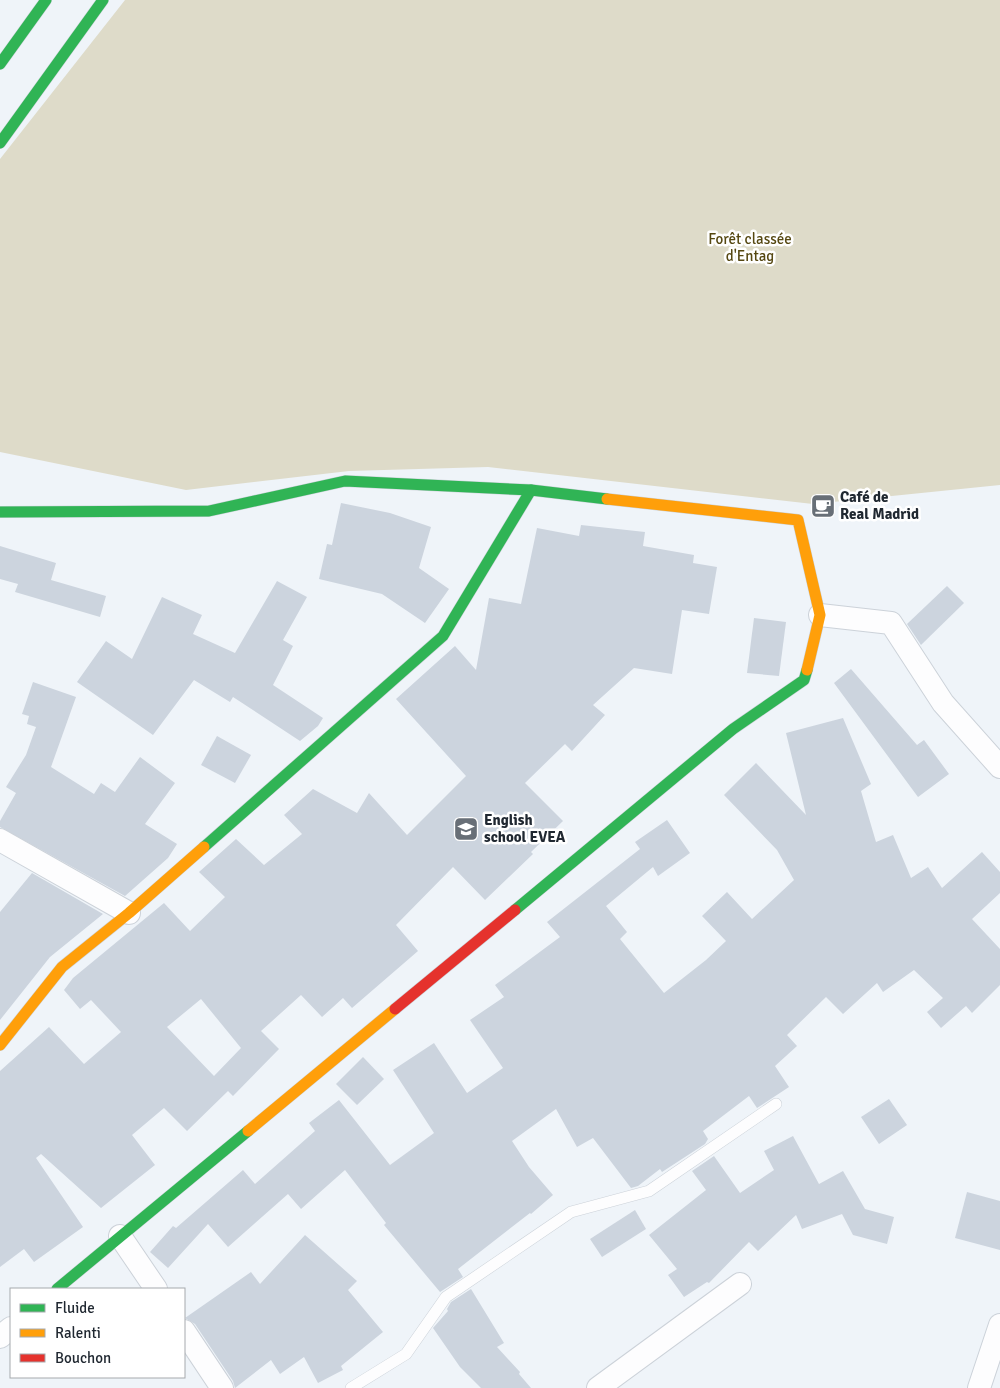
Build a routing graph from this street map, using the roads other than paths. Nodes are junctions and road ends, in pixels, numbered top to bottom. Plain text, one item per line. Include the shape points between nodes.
1 (46, 0) edge
2 (103, 0) edge
3 (0, 64) edge
4 (0, 143) edge
5 (531, 490) junction
6 (0, 512) edge
7 (820, 615) junction
8 (1000, 766) edge
9 (0, 840) edge
10 (129, 913) junction
11 (0, 1045) edge
12 (776, 1104) dead end
13 (120, 1236) junction
14 (740, 1284) dead end
15 (58, 1288) edge
16 (155, 1288) edge
17 (1000, 1326) edge
18 (10, 1329) edge
19 (185, 1332) edge
20 (0, 1337) edge
21 (222, 1388) edge
22 (351, 1388) edge
23 (598, 1388) edge
24 (980, 1388) edge

1 - 3 main road
2 - 4 main road
5 - 6 main road via 345,482 209,511
5 - 7 main road via 798,520
5 - 10 main road via 442,636
7 - 8 street via 891,624 943,703
7 - 13 main road via 804,680 733,729
9 - 10 street
10 - 11 main road via 62,968
12 - 22 lane via 649,1191 571,1212 446,1296 406,1354
13 - 15 main road
13 - 16 street
14 - 23 street
17 - 24 street
18 - 20 street
19 - 21 street

